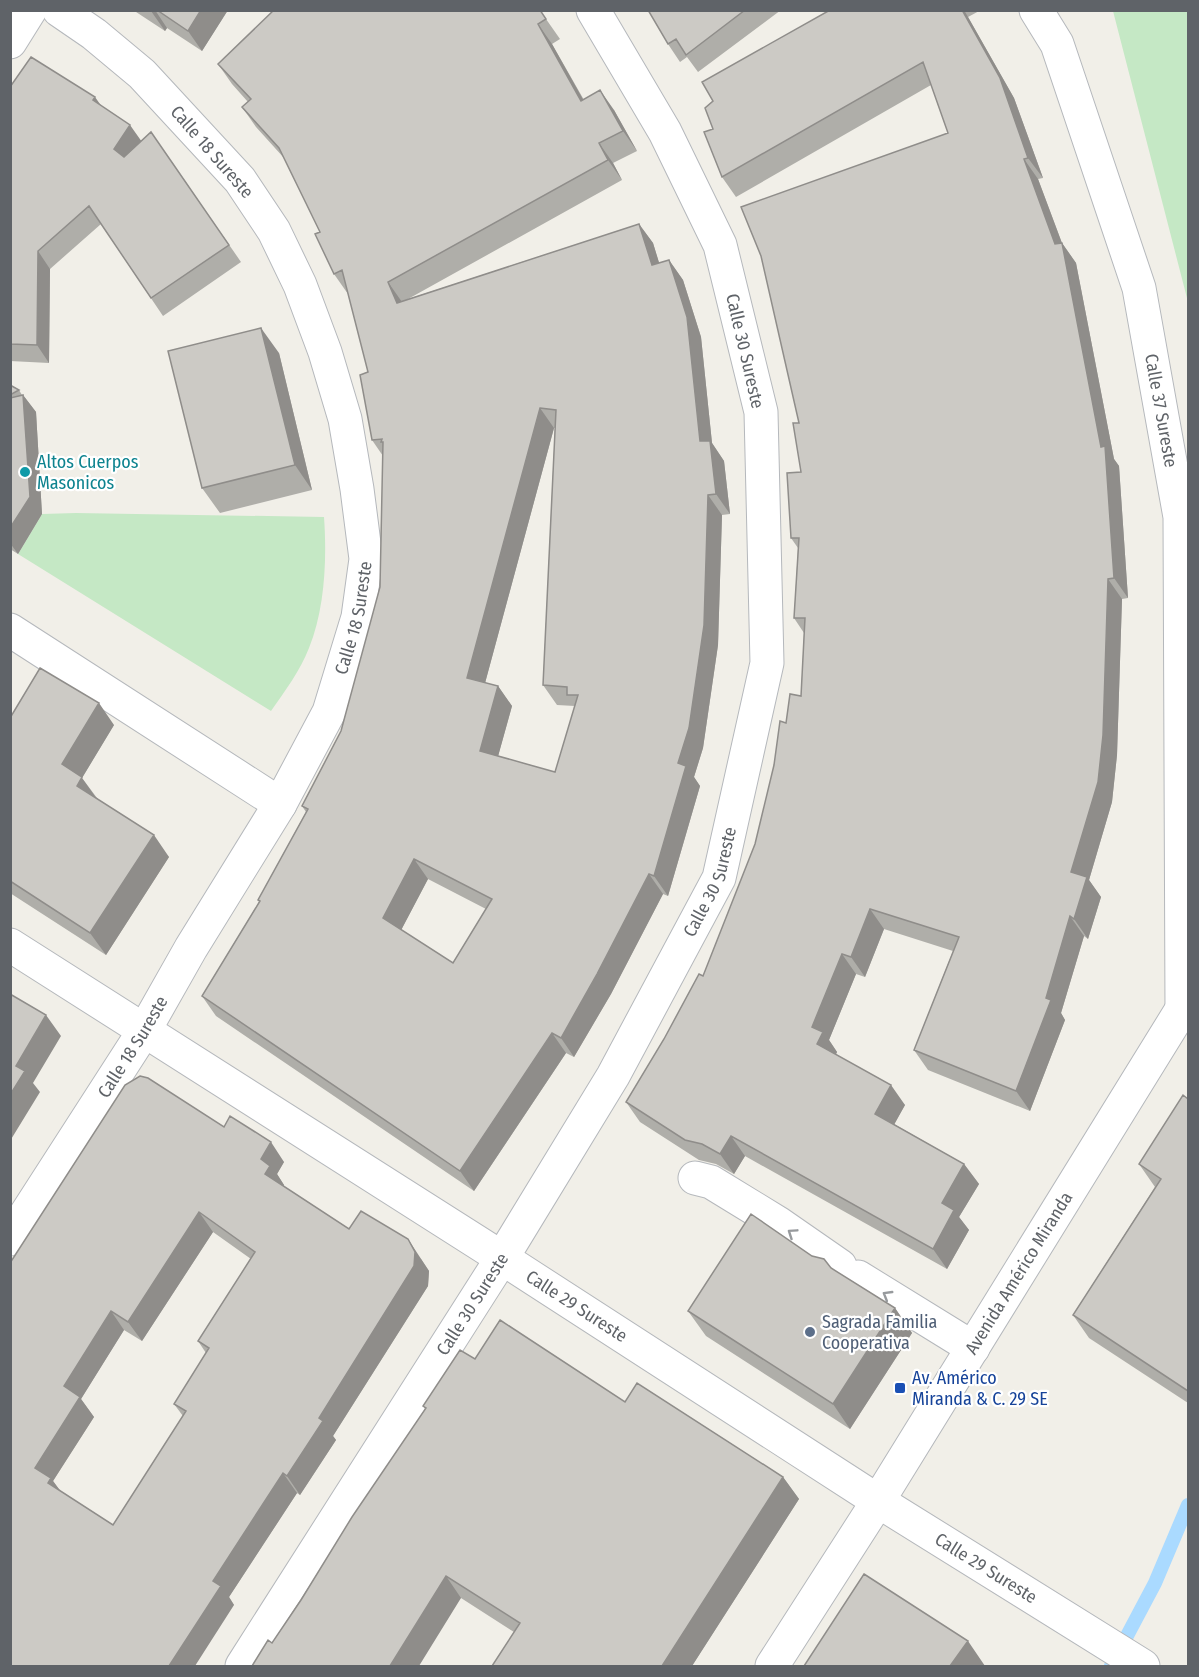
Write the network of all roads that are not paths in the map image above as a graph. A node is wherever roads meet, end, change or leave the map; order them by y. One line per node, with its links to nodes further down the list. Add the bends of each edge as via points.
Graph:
1 (30, 10): 5 (street)
2 (59, 10): 7 (street, Calle 18 Sureste, via 142,74 240,180 274,231 300,285 345,419 366,559 358,617 329,712)
3 (593, 10): 13 (street, Calle 30 Sureste, via 665,132 720,245 761,412 767,663 719,878 613,1076)
4 (1036, 10): 9 (street, Calle 37 Sureste, via 1057,44 1139,288 1180,517)
5 (10, 42)
6 (10, 630): 7 (street)
7 (280, 804): 10 (street, Calle 18 Sureste)
8 (10, 945): 10 (street, Calle 29 Sureste)
9 (1185, 1005): 14 (street, Avenida Américo Miranda)
10 (144, 1031): 12 (street, Calle 18 Sureste); 13 (street, Calle 29 Sureste)
11 (695, 1178): 14 (street, one-way to 11, via 711,1182)
12 (10, 1239)
13 (502, 1258): 15 (street, Calle 29 Sureste); 16 (street, Calle 30 Sureste)
14 (973, 1348): 15 (street, Avenida Américo Miranda)
15 (878, 1501): 17 (street, Avenida Américo Miranda); 18 (street, Calle 29 Sureste)
16 (242, 1666)
17 (772, 1666)
18 (1143, 1666)

